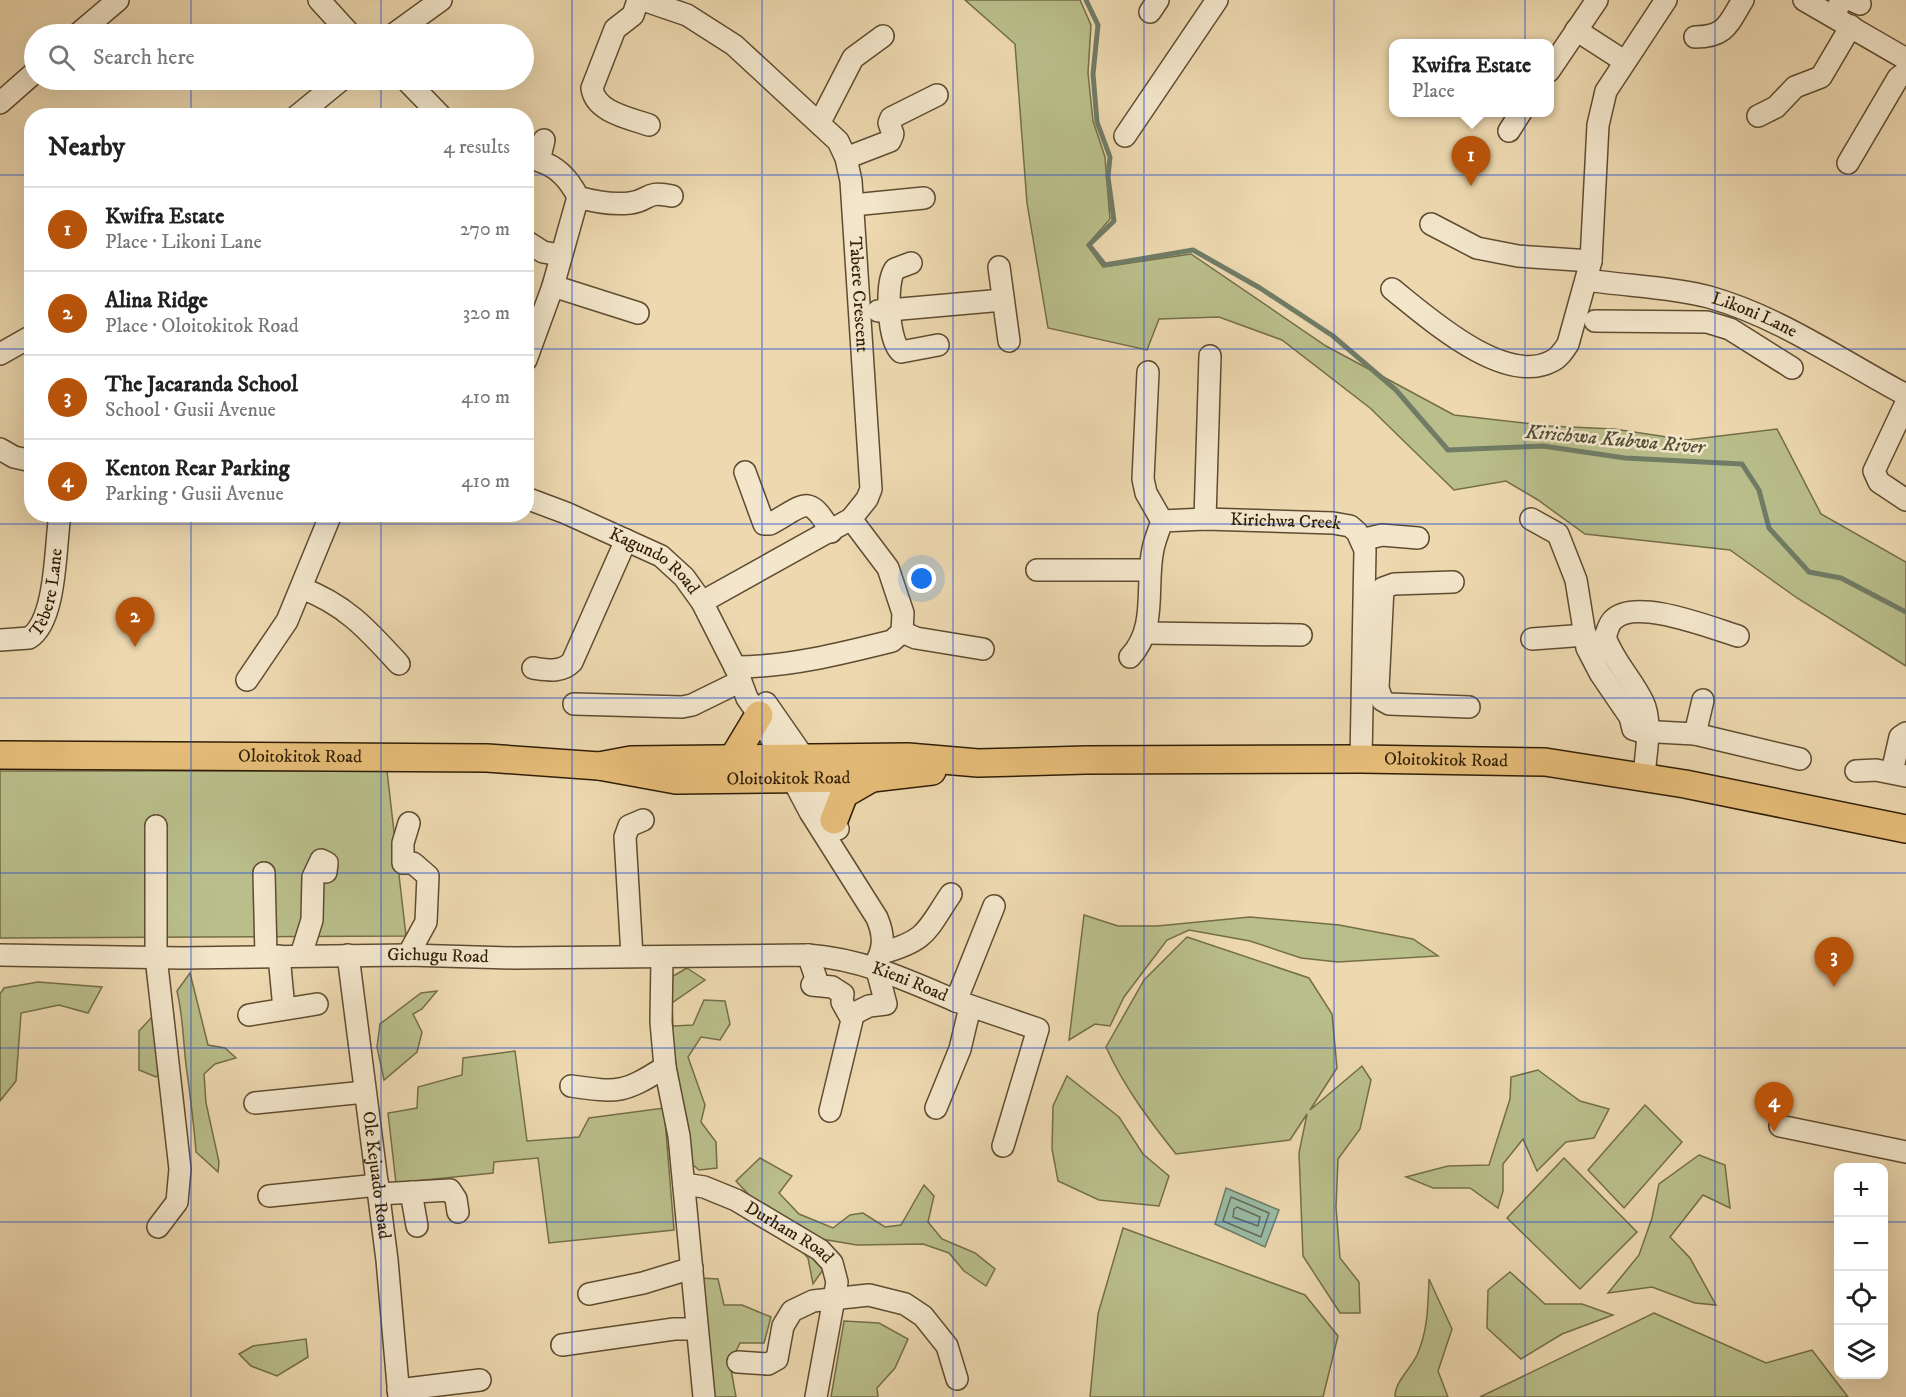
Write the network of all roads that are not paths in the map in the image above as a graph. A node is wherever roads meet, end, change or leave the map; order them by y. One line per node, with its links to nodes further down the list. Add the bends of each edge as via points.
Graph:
1 (118, 0): 12 (street)
2 (319, 0): 13 (street)
3 (441, 0): 14 (street)
4 (638, 0): 32 (street, via 633,15 615,29 592,88 593,98 599,104)
5 (643, 0): 31 (street, Tabere Crescent, via 687,15 734,45)
6 (1216, 0): 34 (street)
7 (1597, 0): 15 (street)
8 (1666, 0): 19 (street)
9 (1743, 0): 17 (street, via 1721,33)
10 (1804, 0): 11 (street)
11 (1847, 9): 18 (street); 29 (street, via 1821,77 1795,87 1776,107)
12 (90, 24)
13 (341, 24)
14 (408, 24)
15 (1576, 30): 19 (street); 20 (street)
16 (883, 36): 31 (street, via 853,58)
17 (1695, 37)
18 (1906, 59)
19 (1624, 61): 47 (street, via 1601,108)
20 (1554, 63)
21 (1906, 72): 37 (street, via 1898,78)
22 (24, 82): 26 (street)
23 (329, 90): 27 (street)
24 (416, 90): 28 (street)
25 (937, 95): 36 (street, via 891,118 890,141)
26 (0, 103)
27 (307, 108)
28 (433, 108)
29 (1758, 116)
30 (1518, 117): 33 (street)
31 (820, 122): 36 (street, Tabere Crescent, via 838,141)
32 (649, 125)
33 (1509, 131)
34 (1125, 136)
35 (544, 140): 39 (street, via 539,160 561,174)
36 (846, 158): 41 (street, Tabere Crescent)
37 (1848, 163)
38 (672, 196): 39 (street, via 652,193 630,203 607,204)
39 (578, 197): 44 (street)
40 (924, 198): 41 (street)
41 (853, 205): 53 (street, Tabere Crescent)
42 (1431, 224): 47 (street, Likoni Lane, via 1477,248)
43 (534, 246): 44 (street)
44 (560, 255): 48 (street)
45 (911, 263): 52 (street, via 892,272)
46 (999, 267): 51 (street)
47 (1589, 271): 49 (street, via 1568,344 1552,361 1538,365 1486,356 1453,338); 50 (street, Likoni Lane)
48 (553, 286): 54 (street); 57 (street)
49 (1392, 289)
50 (1708, 297): 56 (street); 65 (street, Likoni Lane, via 1774,323)
51 (1003, 300): 52 (street); 59 (street)
52 (890, 310): 53 (street); 60 (street, via 894,340 900,352)
53 (861, 312): 72 (street, Tabere Crescent, via 871,489)
54 (638, 313)
55 (1595, 321): 56 (street)
56 (1707, 322): 63 (street, via 1730,328)
57 (534, 338)
58 (24, 340): 61 (street)
59 (1009, 341)
60 (938, 345)
61 (0, 354)
62 (1210, 356): 73 (street)
63 (1792, 368)
64 (1148, 372): 75 (street, via 1143,479 1146,493)
65 (1906, 395)
66 (1906, 403): 70 (street, via 1874,471 1879,482)
67 (0, 448): 68 (street)
68 (24, 459)
69 (745, 471): 78 (street, via 764,524 812,505)
70 (1906, 500)
71 (534, 501): 80 (street, Kagundo Road)
72 (851, 519): 78 (street, Tabere Crescent); 87 (street, via 888,568 903,613)
73 (1205, 519): 75 (street, Kirichwa Creek); 81 (street, Kirichwa Creek, via 1333,523 1350,526)
74 (1531, 519): 89 (street, via 1558,534 1576,580)
75 (1162, 521): 83 (street)
76 (59, 522): 93 (street, Tebere Lane, via 53,578 41,627 29,638)
77 (328, 522): 85 (street)
78 (831, 532): 86 (street, Tabere Crescent)
79 (1418, 538): 81 (street, via 1382,535)
80 (626, 540): 86 (street, Kagundo Road, via 661,556 684,577); 97 (street, via 572,662 554,671)
81 (1361, 540): 100 (street, Kirichwa Creek, via 1365,550)
82 (1037, 570): 83 (street)
83 (1150, 570): 88 (street)
84 (1453, 582): 100 (street, via 1394,584 1383,588)
85 (301, 588): 96 (street, via 326,597 349,613); 99 (street, via 287,621)
86 (702, 602): 98 (street, Kagundo Road)
87 (902, 632): 94 (street); 98 (street, via 892,641)
88 (1145, 633): 90 (street); 95 (street)
89 (1586, 634): 92 (street); 105 (street, via 1587,648 1630,717 1633,729)
90 (1301, 635)
91 (1738, 636): 105 (street, via 1646,611 1627,612 1612,620 1605,637 1612,656 1644,703)
92 (1532, 639)
93 (0, 640)
94 (983, 649)
95 (1130, 657)
96 (399, 664)
97 (533, 668)
98 (737, 673): 102 (street, via 692,705 682,707); 104 (street, Kagundo Road); 114 (street, Kagundo Road, via 747,677)
99 (247, 680)
100 (1370, 681): 103 (street, via 1389,704); 109 (street, Kirichwa Creek)
101 (1703, 700): 107 (street)
102 (574, 704)
103 (1469, 707)
104 (759, 715): 111 (main road); 114 (street, Kagundo Road)
105 (1647, 732): 107 (street); 118 (street)
106 (1906, 733): 116 (street, via 1900,737)
107 (1695, 734): 110 (street)
108 (0, 755): 113 (main road, Oloitokitok Road, via 487,758)
109 (1361, 759): 112 (main road, Oloitokitok Road); 118 (main road, Oloitokitok Road, via 1545,762)
110 (1800, 759)
111 (732, 760): 113 (main road, Oloitokitok Road, via 631,760); 114 (main road, Oloitokitok Road)
112 (978, 763): 114 (main road, Oloitokitok Road, via 908,757); 117 (main road, Oloitokitok Road)
113 (599, 766): 114 (main road, Oloitokitok Road, via 676,780)
114 (799, 769): 117 (main road, Oloitokitok Road); 120 (street, Kieni Road); 127 (street, Kieni Road, via 810,812)
115 (1856, 771): 116 (street)
116 (1899, 774)
117 (872, 778): 120 (main road, via 844,794)
118 (1644, 778): 123 (main road, Oloitokitok Road)
119 (642, 820): 134 (street, via 629,826 625,837)
120 (834, 820): 127 (street, Kieni Road)
121 (409, 823): 132 (street, via 403,843 403,864 413,863 428,876 426,922)
122 (156, 826): 136 (street)
123 (1906, 830)
124 (326, 872): 130 (street, via 327,863 321,860 313,877 312,920)
125 (264, 873): 133 (street)
126 (951, 894): 138 (street, via 922,937)
127 (864, 896): 138 (street, Kieni Road, via 882,928)
128 (994, 906): 140 (street, Kieni Road)
129 (0, 955): 136 (street, Gichugu Road)
130 (301, 955): 131 (street, Gichugu Road); 133 (street, Gichugu Road)
131 (348, 955): 132 (street, Gichugu Road); 146 (street, Ole Kejuado Road)
132 (408, 955): 134 (street, Gichugu Road)
133 (273, 956): 136 (street, Gichugu Road); 141 (street)
134 (632, 956): 137 (street, Gichugu Road)
135 (808, 956): 137 (street, Gichugu Road); 138 (street, Gichugu Road); 143 (street, via 816,978 812,985 832,987 843,994 842,1002)
136 (156, 957): 159 (street, via 180,1168 177,1202)
137 (662, 957): 144 (street)
138 (878, 959): 140 (street, Kieni Road); 143 (street, via 886,1004 869,1006)
139 (317, 1004): 141 (street)
140 (963, 1004): 148 (street, via 960,1049); 151 (street, via 1038,1029)
141 (284, 1009): 142 (street)
142 (249, 1015)
143 (851, 1015): 149 (street)
144 (665, 1067): 145 (street, via 624,1090); 153 (street)
145 (571, 1086)
146 (365, 1092): 147 (street); 154 (street, Ole Kejuado Road)
147 (255, 1103)
148 (936, 1108)
149 (830, 1112)
150 (1780, 1126): 152 (street)
151 (1003, 1146)
152 (1906, 1152)
153 (684, 1184): 160 (street); 162 (street, Durham Road, via 704,1187 736,1200 820,1250 832,1263 837,1282)
154 (378, 1190): 155 (street); 156 (street); 168 (street, Ole Kejuado Road)
155 (411, 1192): 157 (street, via 450,1190); 158 (street)
156 (269, 1196)
157 (458, 1212)
158 (417, 1226)
159 (158, 1227)
160 (692, 1268): 161 (street); 163 (street)
161 (589, 1294)
162 (834, 1299): 165 (street, via 813,1301 788,1315 780,1354 774,1362); 166 (street, via 869,1296 905,1304 923,1316 947,1346); 170 (street, Durham Road)
163 (697, 1329): 164 (street); 169 (street)
164 (562, 1345)
165 (738, 1362)
166 (957, 1379)
167 (480, 1380): 168 (street)
168 (398, 1393)
169 (704, 1397)
170 (816, 1397)

